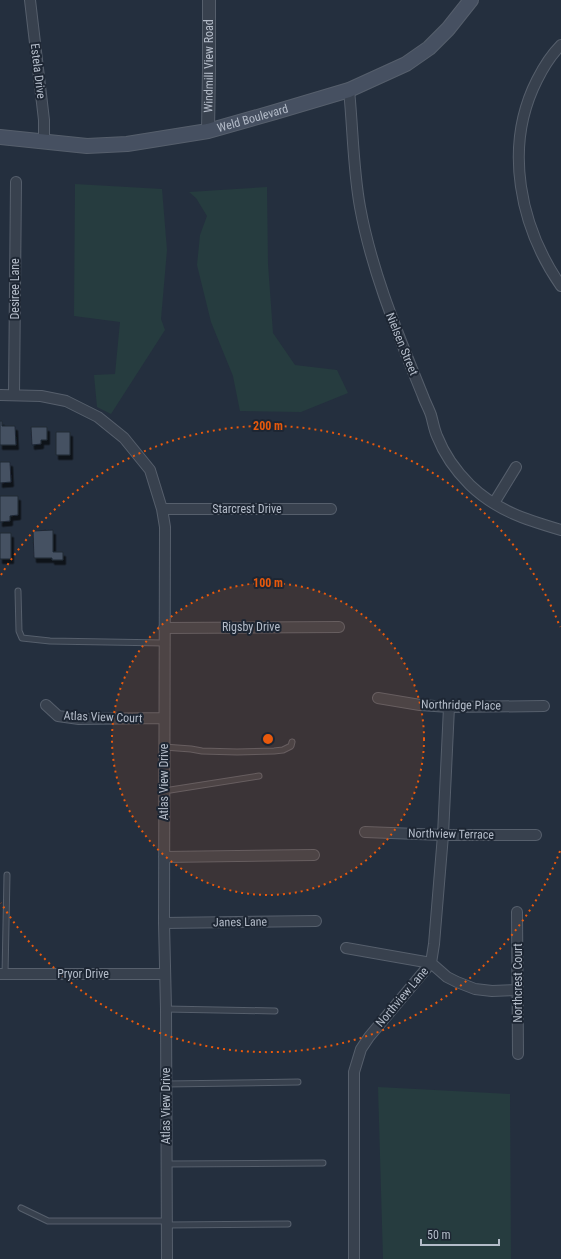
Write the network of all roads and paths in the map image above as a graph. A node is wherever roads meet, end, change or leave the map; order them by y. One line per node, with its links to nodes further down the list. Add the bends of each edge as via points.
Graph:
1 (30, 0): 8 (street, Estela Drive, via 44,120)
2 (209, 0): 6 (street, Windmill View Road)
3 (471, 0): 5 (main road, Weld Boulevard, via 429,48 406,64)
4 (561, 45): 10 (street, via 540,74 527,102 520,132 518,163 523,198 533,232)
5 (349, 90): 6 (main road, Weld Boulevard); 14 (street, Nielsen Street, via 354,169 360,207 388,310 443,449 469,484)
6 (208, 131): 8 (main road, Weld Boulevard, via 127,144 87,146)
7 (0, 137): 8 (main road, Weld Boulevard)
8 (44, 141)
9 (16, 182): 12 (street, Desiree Lane)
10 (561, 286)
11 (0, 395): 12 (street, Atlas View Drive)
12 (14, 395): 15 (street, Atlas View Drive, via 41,396 66,401 98,417 124,438 150,470)
13 (516, 467): 14 (street)
14 (494, 504): 17 (street, Nielsen Street, via 520,518)
15 (162, 508): 16 (street, Starcrest Drive); 20 (street, Atlas View Drive, via 165,527)
16 (331, 509)
17 (561, 530)
18 (18, 591): 21 (lane, via 19,631 22,638 50,641)
19 (339, 627): 20 (street, Rigsby Drive)
20 (164, 628): 21 (street, Atlas View Drive)
21 (164, 643): 26 (street, Atlas View Drive)
22 (378, 698): 24 (street, Northridge Place, via 420,705)
23 (46, 705): 26 (street, Atlas View Court, via 58,716 79,719)
24 (449, 706): 25 (street, Northridge Place); 32 (street, Northview Lane)
25 (544, 706)
26 (164, 718): 28 (street, Atlas View Drive)
27 (292, 742): 28 (lane, via 283,750 256,752 202,752 192,748)
28 (164, 747): 30 (street, Atlas View Drive)
29 (259, 776): 30 (lane)
30 (164, 791): 35 (street, Atlas View Drive)
31 (365, 832): 32 (street, Northview Terrace)
32 (443, 835): 33 (street, Northview Terrace); 41 (street, Northview Lane)
33 (536, 835)
34 (314, 855): 35 (street)
35 (164, 857): 39 (street, Atlas View Drive)
36 (7, 875): 42 (lane)
37 (517, 912): 44 (street, Northcrest Court)
38 (316, 921): 39 (street, Janes Lane)
39 (164, 922): 43 (street, Atlas View Drive)
40 (346, 948): 41 (street)
41 (431, 963): 44 (street, via 447,977 467,987 492,991); 56 (street, Northview Lane, via 369,1036 361,1049 354,1072)
42 (2, 974): 43 (street, Pryor Drive)
43 (165, 974): 45 (street, Atlas View Drive)
44 (517, 990): 47 (street, Northcrest Court)
45 (166, 1009): 46 (lane); 49 (street, Atlas View Drive)
46 (275, 1011)
47 (518, 1054)
48 (298, 1082): 49 (lane)
49 (166, 1084): 51 (street, Atlas View Drive)
50 (323, 1163): 51 (lane)
51 (167, 1164): 53 (street, Atlas View Drive)
52 (21, 1208): 53 (lane, via 48,1221)
53 (167, 1223): 54 (lane); 55 (street, Atlas View Drive)
54 (288, 1224)
55 (167, 1259)
56 (354, 1259)

